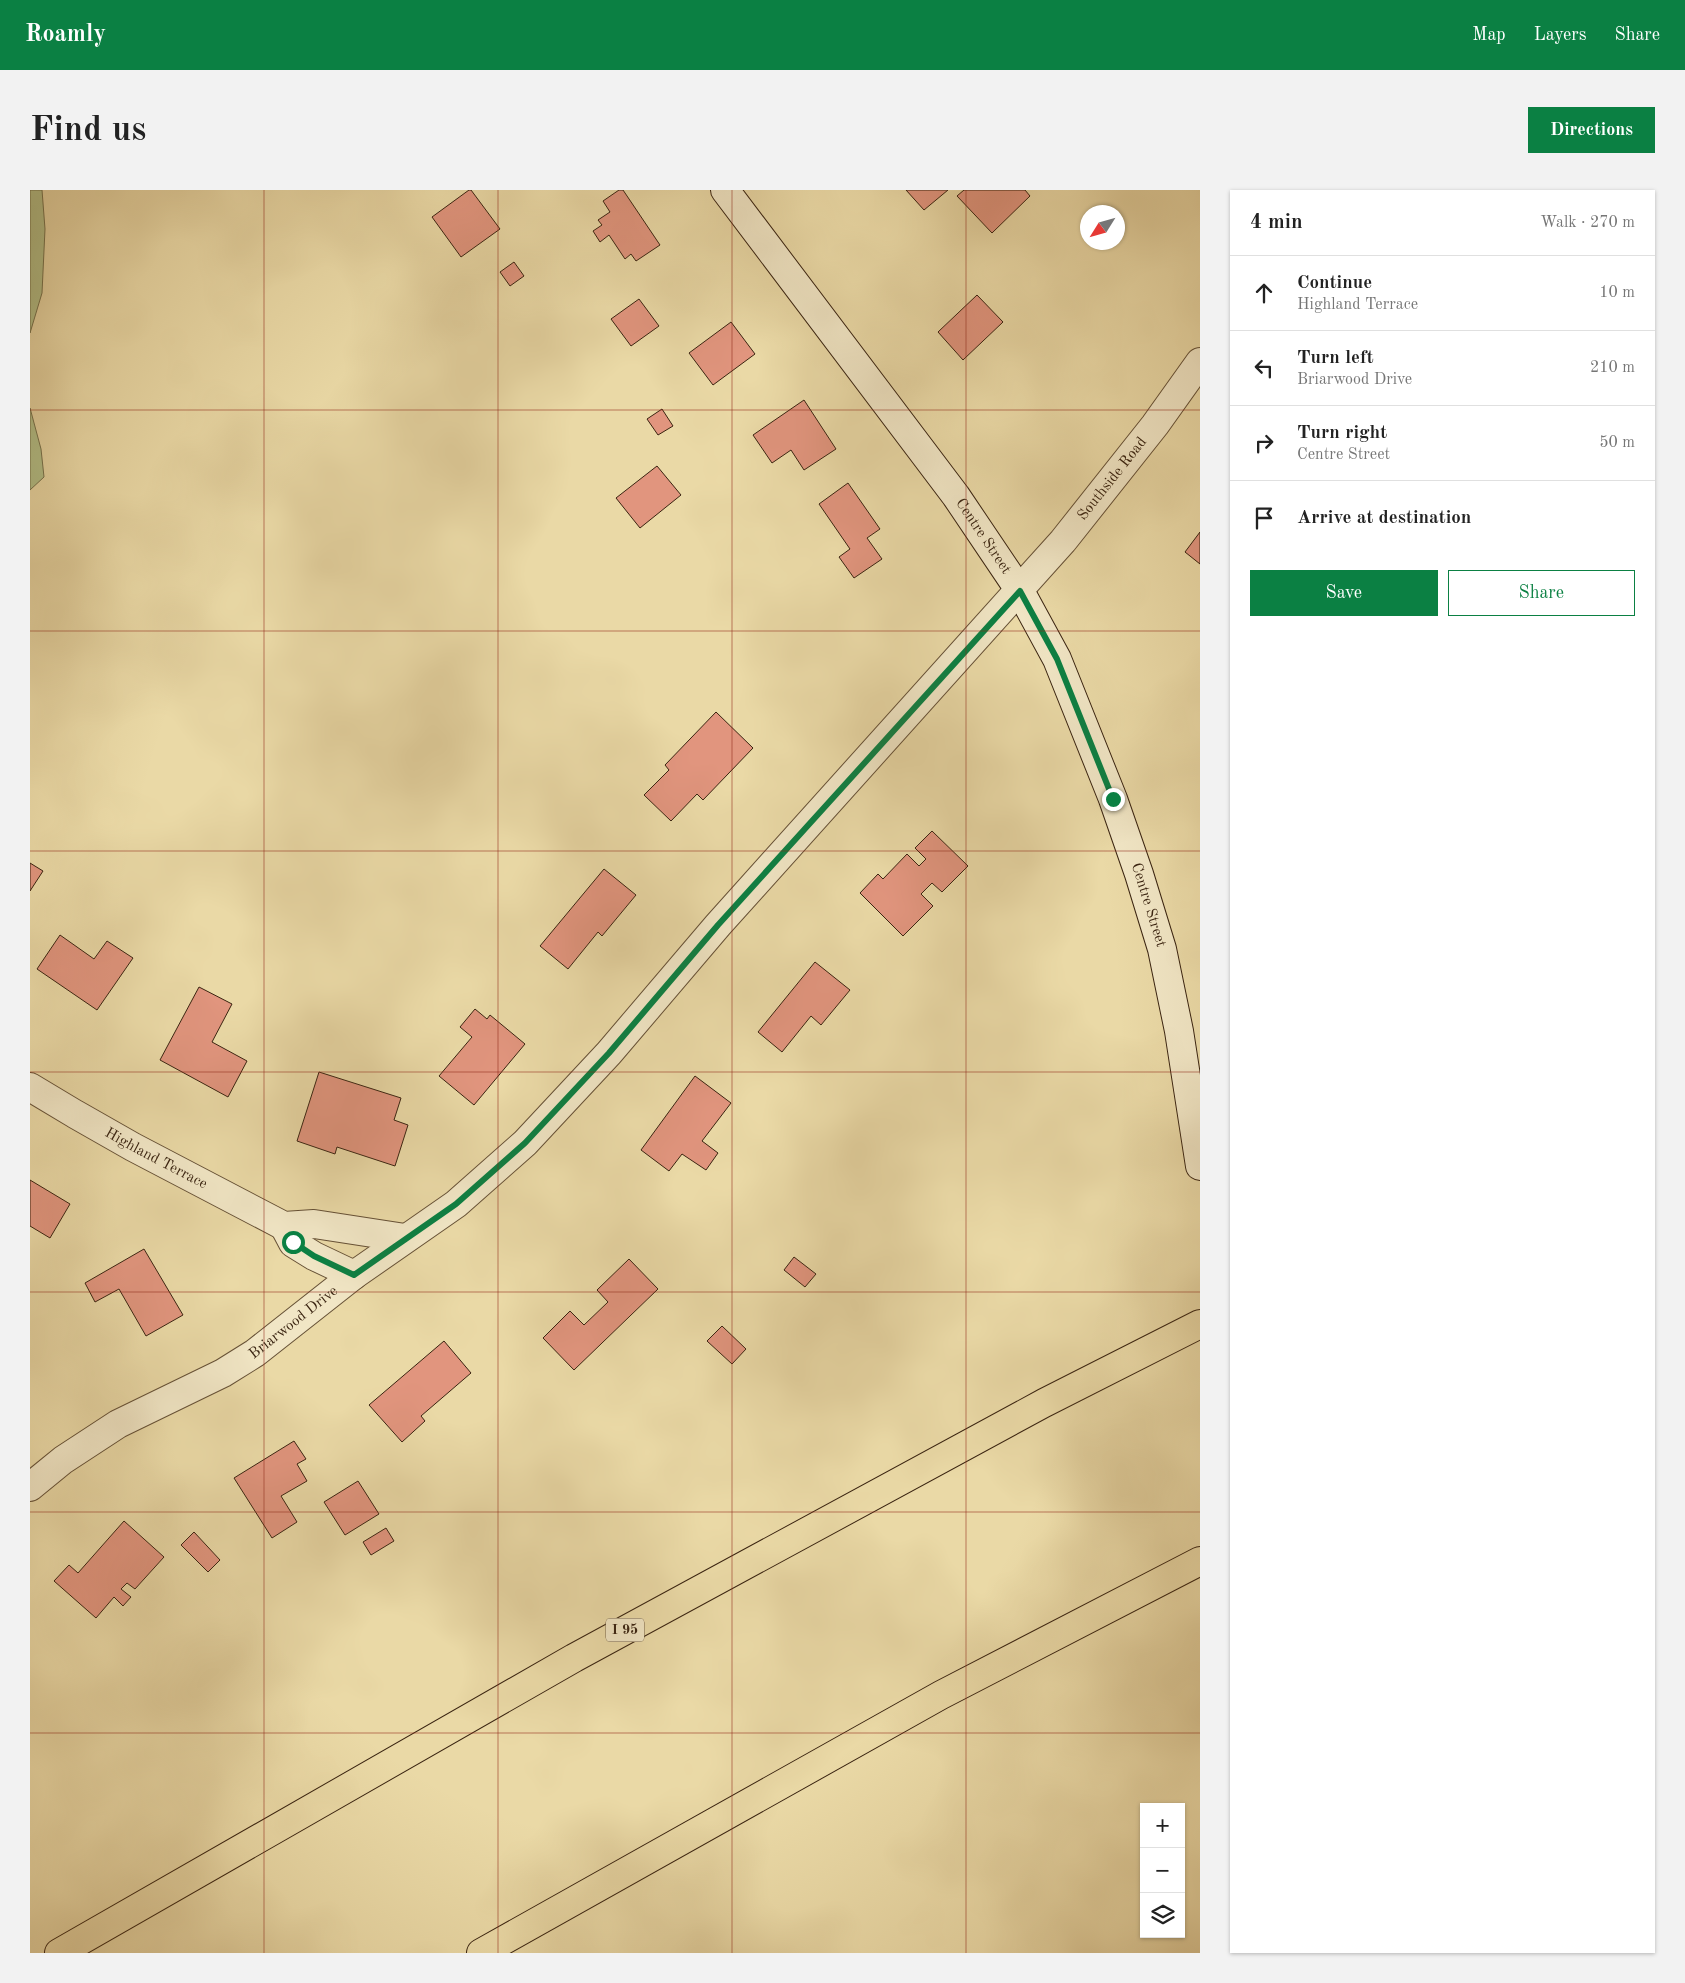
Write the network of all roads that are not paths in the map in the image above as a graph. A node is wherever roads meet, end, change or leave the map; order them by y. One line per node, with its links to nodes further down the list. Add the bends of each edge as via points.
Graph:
1 (725, 190): 3 (street, Centre Street, via 956,496)
2 (1200, 362): 3 (street, Southside Road, via 1109,484)
3 (1020, 591): 5 (street, Centre Street, via 1057,659 1139,874 1162,950 1180,1031); 7 (street, Briarwood Drive, via 525,1143 456,1204)
4 (30, 1087): 6 (street, Highland Terrace, via 116,1138)
5 (1200, 1166)
6 (284, 1226): 7 (street, via 314,1224); 8 (street, Highland Terrace, via 293,1242)
7 (405, 1238): 8 (street, Briarwood Drive)
8 (354, 1275): 10 (street, Briarwood Drive, via 255,1353 223,1373 118,1424 62,1460)
9 (1200, 1324): 12 (highway, I 95, via 1044,1403 574,1658)
10 (30, 1487)
11 (1200, 1560): 13 (highway, via 941,1696)
12 (59, 1953)
13 (481, 1953)

